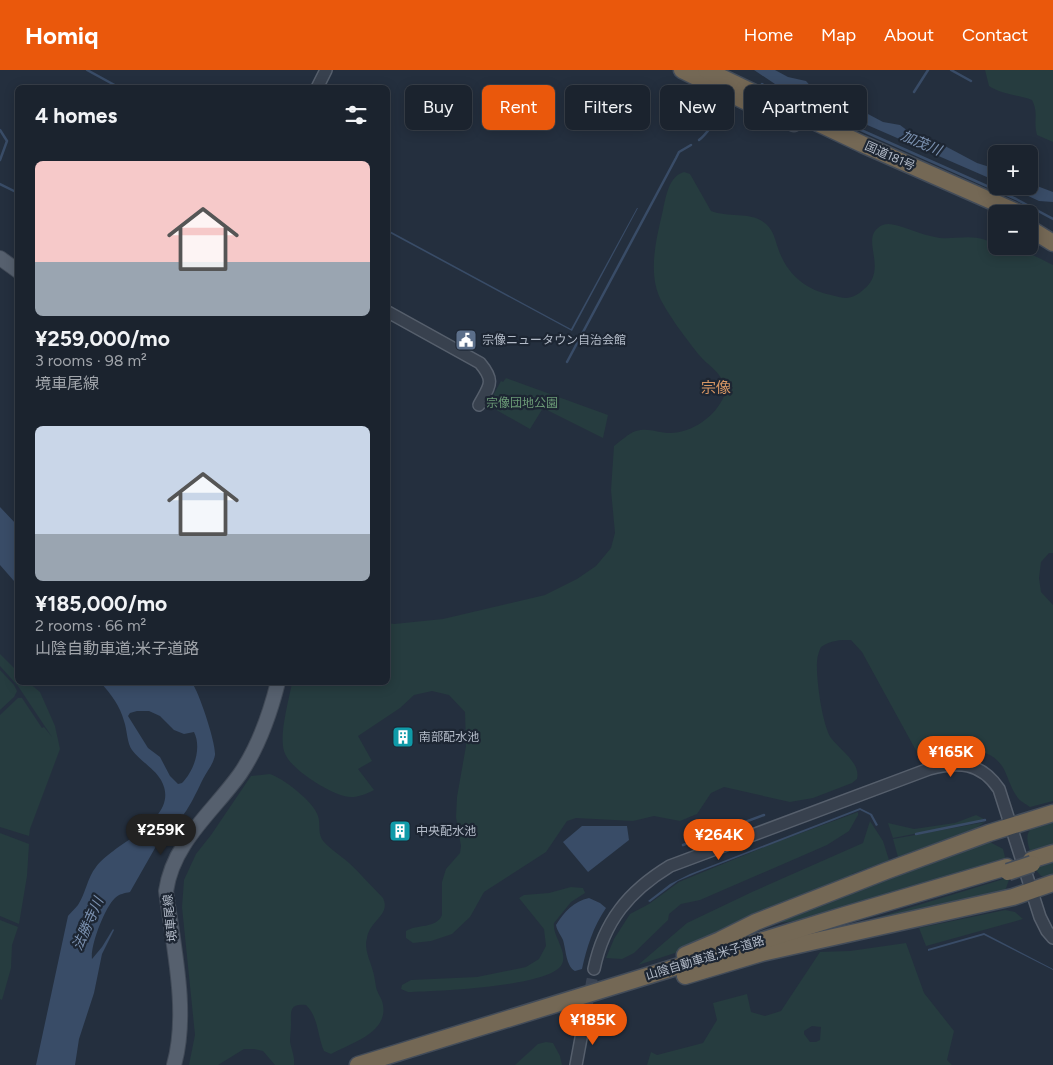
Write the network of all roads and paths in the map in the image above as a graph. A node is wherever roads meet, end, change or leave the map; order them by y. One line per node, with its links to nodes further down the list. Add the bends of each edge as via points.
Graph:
1 (326, 70): 4 (street)
2 (682, 70): 6 (highway, 国道181号)
3 (706, 70): 5 (highway, 国道181号)
4 (318, 85)
5 (1001, 205)
6 (988, 210)
7 (1038, 223): 8 (highway)
8 (1053, 232)
9 (1038, 234): 10 (highway)
10 (1053, 244)
11 (0, 258): 12 (main road)
12 (15, 269)
13 (390, 313): 14 (street, via 480,363 490,378)
14 (479, 405)
15 (277, 685): 29 (main road, 境車尾線, via 262,732 240,774 190,835 168,876 166,891 178,986 179,1027)
16 (1053, 813): 17 (highway)
17 (1010, 826): 23 (street); 25 (street, via 998,789 982,771 958,764 929,769 670,866 634,892 620,907 603,938); 27 (highway, via 797,905 684,955)
18 (1053, 853): 20 (highway, 山陰自動車道;米子道路)
19 (1053, 857): 20 (highway, 山陰自動車道;米子道路)
20 (1031, 862): 21 (highway, 山陰自動車道;米子道路, bridge)
21 (1007, 869): 26 (highway, 山陰自動車道;米子道路); 27 (highway, 山陰自動車道;米子道路)
22 (1053, 883): 23 (highway)
23 (1031, 891): 24 (street, via 1040,917); 26 (highway, via 762,953 640,989)
24 (1053, 938)
25 (594, 969)
26 (617, 991): 31 (highway, 山陰自動車道;米子道路)
27 (508, 1018): 30 (highway, 山陰自動車道;米子道路)
28 (584, 1022): 32 (street)
29 (174, 1065)
30 (358, 1065)
31 (377, 1065)
32 (576, 1065)

